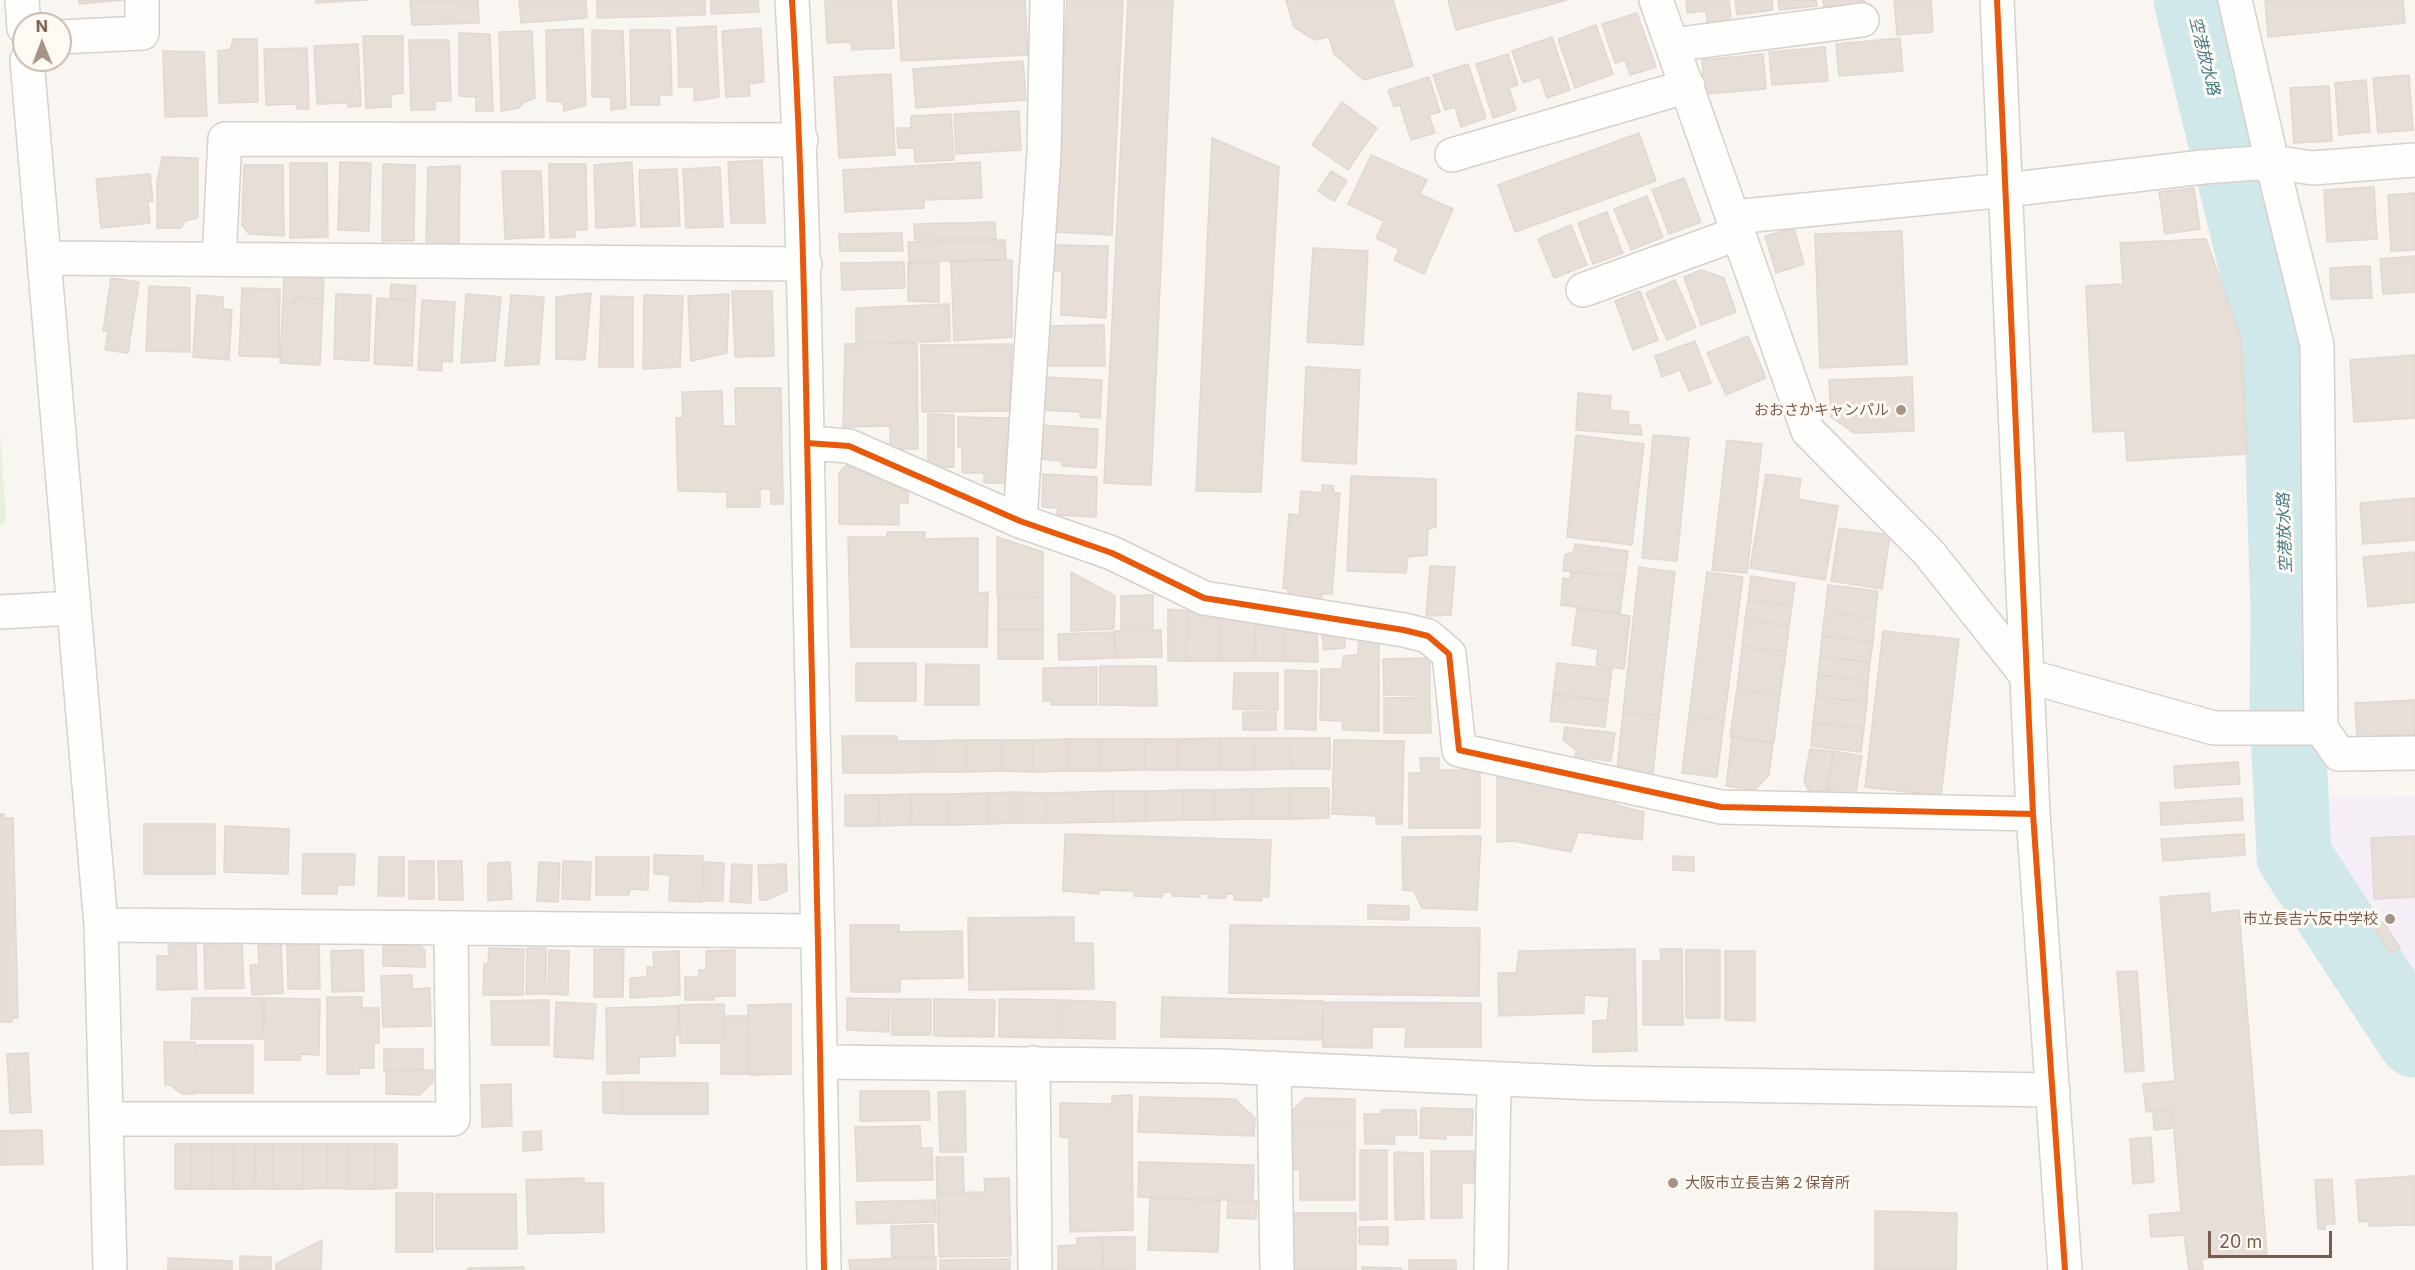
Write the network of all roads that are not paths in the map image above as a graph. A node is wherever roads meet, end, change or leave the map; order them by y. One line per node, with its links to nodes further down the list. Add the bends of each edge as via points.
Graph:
1 (142, 0): 8 (street, via 142,33)
2 (792, 0): 12 (street)
3 (1047, 0): 23 (street, via 1044,153)
4 (1656, 0): 9 (street)
5 (1997, 0): 16 (street)
6 (2235, 0): 15 (street)
7 (1862, 20): 9 (street)
8 (72, 36)
9 (1672, 45): 11 (street)
10 (28, 72): 18 (street)
11 (1688, 86): 13 (street); 17 (street)
12 (801, 140): 19 (street, via 225,139); 20 (street)
13 (1452, 155)
14 (2415, 160): 15 (street, via 2313,168)
15 (2272, 162): 16 (street); 27 (street, via 2317,345)
16 (2006, 190): 17 (street); 26 (street)
17 (1737, 225): 21 (street); 26 (street, via 1809,430 1929,553)
18 (44, 258): 19 (street); 24 (street)
19 (219, 259): 20 (street)
20 (805, 264): 22 (street)
21 (1583, 290)
22 (807, 442): 23 (street, via 849,446); 32 (street)
23 (1020, 521): 29 (street, via 1112,553 1204,598 1428,636 1449,654 1459,750 1721,807)
24 (73, 608): 25 (street); 30 (street)
25 (0, 612)
26 (2027, 676): 27 (street, via 2214,728); 29 (street)
27 (2321, 728): 28 (street, via 2339,754)
28 (2415, 753)
29 (2033, 814): 37 (street)
30 (101, 925): 31 (street); 38 (street)
31 (451, 928): 32 (street); 38 (street, via 453,1119)
32 (817, 930): 33 (street)
33 (822, 1062): 34 (street); 40 (street)
34 (1033, 1063): 35 (street); 41 (street)
35 (1274, 1068): 36 (street); 42 (street)
36 (1494, 1079): 37 (street); 43 (street)
37 (2053, 1090): 44 (street)
38 (107, 1119): 39 (street)
39 (110, 1270)
40 (824, 1270)
41 (1035, 1270)
42 (1277, 1270)
43 (1491, 1270)
44 (2065, 1270)

